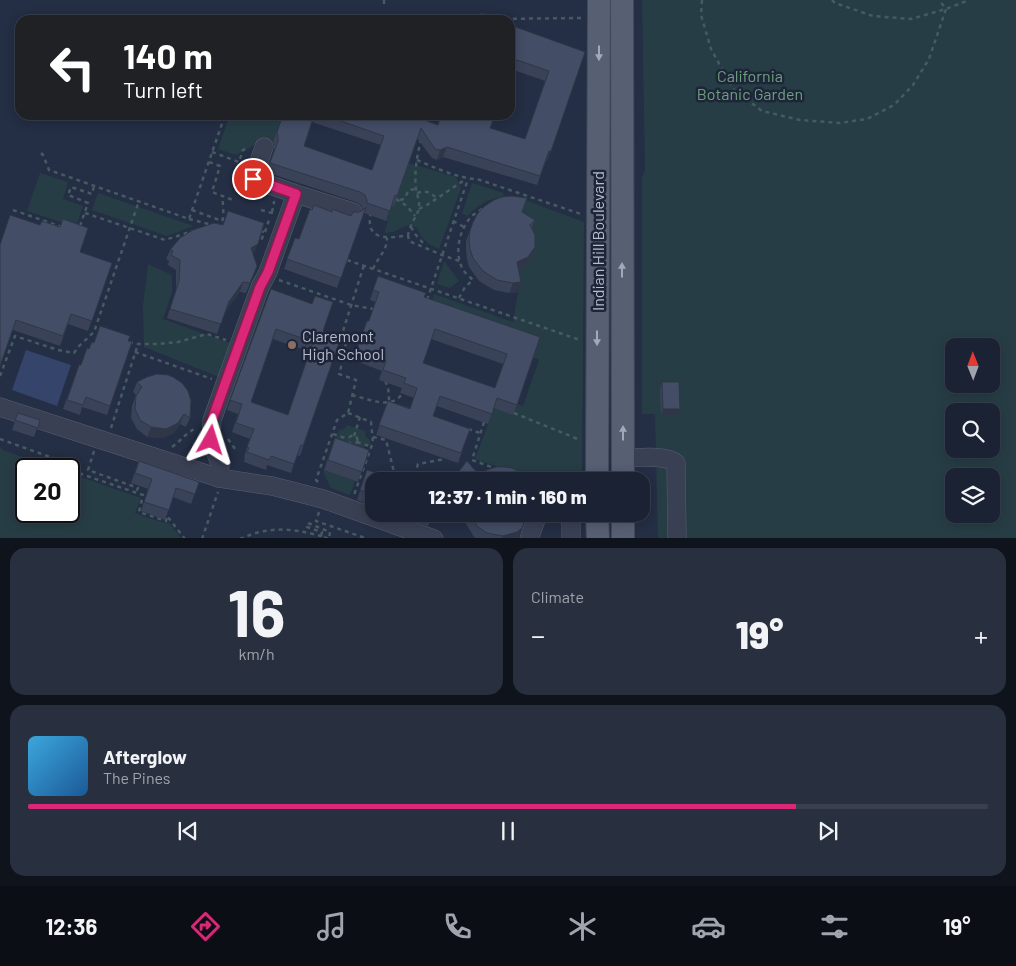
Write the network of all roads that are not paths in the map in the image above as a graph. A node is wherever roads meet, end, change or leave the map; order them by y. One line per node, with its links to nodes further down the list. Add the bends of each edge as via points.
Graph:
1 (622, 0): 7 (main road, Indian Hill Boulevard, one-way to 1)
2 (593, 9): 8 (main road, Indian Hill Boulevard, one-way to 8)
3 (264, 147): 4 (lane, via 253,179)
4 (296, 194): 5 (lane); 10 (lane, via 212,420 211,440 220,464)
5 (353, 212)
6 (0, 406): 10 (lane)
7 (623, 458): 9 (main road, Indian Hill Boulevard); 20 (lane, via 671,459 676,463)
8 (597, 472)
9 (623, 472)
10 (219, 478): 15 (lane, via 272,486 324,499)
11 (535, 522): 16 (lane)
12 (571, 522): 17 (lane)
13 (597, 522): 18 (main road)
14 (623, 522): 19 (main road)
15 (434, 538)
16 (529, 538)
17 (571, 538)
18 (598, 538)
19 (623, 538)
20 (677, 538)

